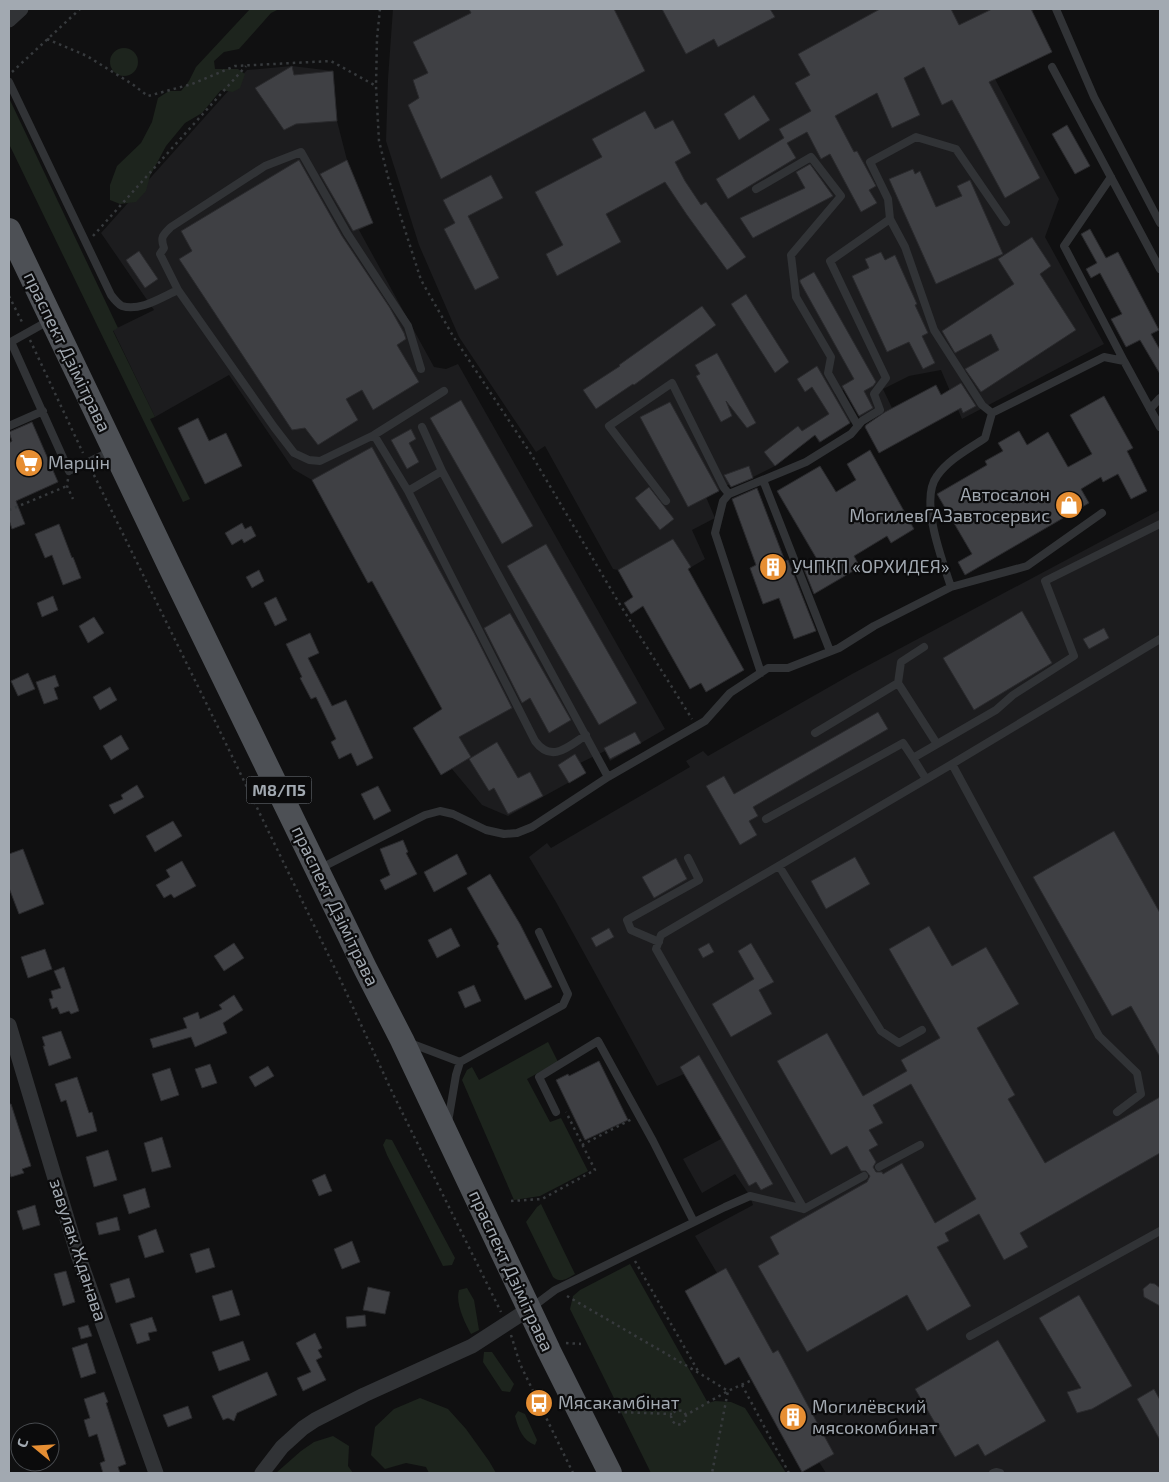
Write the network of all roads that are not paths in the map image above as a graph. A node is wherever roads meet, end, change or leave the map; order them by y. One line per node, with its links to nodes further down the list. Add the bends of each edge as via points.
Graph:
1 (21, 9): 3 (street)
2 (1056, 9): 10 (lane, via 1094,97)
3 (9, 20)
4 (1052, 67): 6 (lane)
5 (9, 82): 13 (lane, via 111,296 120,306 133,308)
6 (1111, 177): 12 (lane); 16 (lane, via 1064,246)
7 (756, 189): 24 (lane, via 811,156 841,196 791,255 796,297 831,357 828,372)
8 (890, 220): 9 (lane, via 888,199 870,162 916,137 956,148); 22 (lane, via 905,247 934,330 982,405); 24 (lane, via 830,261 886,378 874,394 880,410)
9 (1006, 222)
10 (1160, 223)
11 (9, 230): 14 (main road, праспект Дзімітрава / М8/П5)
12 (1160, 269)
13 (178, 290): 17 (lane, via 160,254 164,248 163,235 265,166 301,152 347,233 408,326); 27 (lane, via 294,453 320,461)
14 (52, 319): 15 (lane); 28 (main road, праспект Дзімітрава / М8/П5)
15 (10, 343): 21 (lane)
16 (1124, 361): 20 (lane); 22 (lane, via 1104,357)
17 (421, 369)
18 (444, 391): 27 (lane)
19 (1160, 398): 20 (lane)
20 (1150, 409): 26 (lane)
21 (43, 410): 23 (lane); 28 (lane, via 69,471)
22 (992, 413): 36 (lane, via 985,438 946,466 936,477 930,498 933,531)
23 (10, 423)
24 (858, 426): 30 (lane, via 851,434 806,462)
25 (422, 427): 29 (lane)
26 (1160, 427)
27 (374, 435): 31 (lane)
28 (114, 450): 52 (main road, праспект Дзімітрава / М8/П5)
29 (442, 471): 31 (lane); 43 (lane)
30 (763, 480): 32 (lane); 39 (lane)
31 (408, 491): 43 (lane, via 540,748 558,752)
32 (729, 494): 33 (lane, via 672,383 609,426); 40 (lane, via 723,501 716,533)
33 (666, 501)
34 (1102, 513): 36 (lane, via 1027,566)
35 (1160, 524): 44 (lane, via 1046,581 1074,656 1012,695 996,710)
36 (951, 587): 39 (lane)
37 (1160, 639): 46 (lane)
38 (924, 647): 41 (lane, via 901,662)
39 (830, 652): 40 (lane, via 788,668 768,668)
40 (761, 673): 47 (lane, via 730,693 704,721)
41 (898, 683): 42 (lane); 44 (lane)
42 (815, 733)
43 (586, 735): 47 (lane)
44 (937, 744): 45 (lane)
45 (913, 758): 48 (lane); 49 (lane, via 903,743)
46 (952, 764): 48 (lane); 60 (lane, via 1099,1036 1136,1073 1141,1094)
47 (608, 777): 52 (lane, via 518,833 486,830 440,811 425,815)
48 (926, 779): 51 (lane)
49 (766, 819)
50 (688, 858): 54 (lane, via 699,880 626,920 631,930)
51 (779, 866): 54 (lane, via 661,935); 56 (lane, via 880,1031 899,1044)
52 (317, 870): 57 (main road, праспект Дзімітрава / М8/П5)
53 (539, 932): 58 (lane, via 568,994 563,1006)
54 (658, 942): 65 (lane, via 656,949)
55 (9, 1025): 70 (street, завулак Жданава, via 77,1252)
56 (922, 1030)
57 (402, 1040): 58 (lane); 61 (main road, праспект Дзімітрава / М8/П5)
58 (460, 1062): 61 (lane)
59 (556, 1112): 66 (lane, via 540,1077 598,1041)
60 (1117, 1112)
61 (446, 1134): 68 (main road, праспект Дзімітрава / М8/П5)
62 (920, 1145): 63 (lane)
63 (879, 1167)
64 (864, 1176): 65 (lane)
65 (804, 1209): 66 (lane, via 750,1196)
66 (694, 1222): 68 (lane, via 555,1290)
67 (1160, 1231): 69 (lane)
68 (529, 1309): 71 (street, via 472,1346 364,1394 315,1420 282,1447); 72 (main road, праспект Дзімітрава / М8/П5)
69 (970, 1336)
70 (156, 1473)
71 (262, 1473)
72 (610, 1473)
73 (993, 1473): 74 (lane)
74 (1000, 1473)

